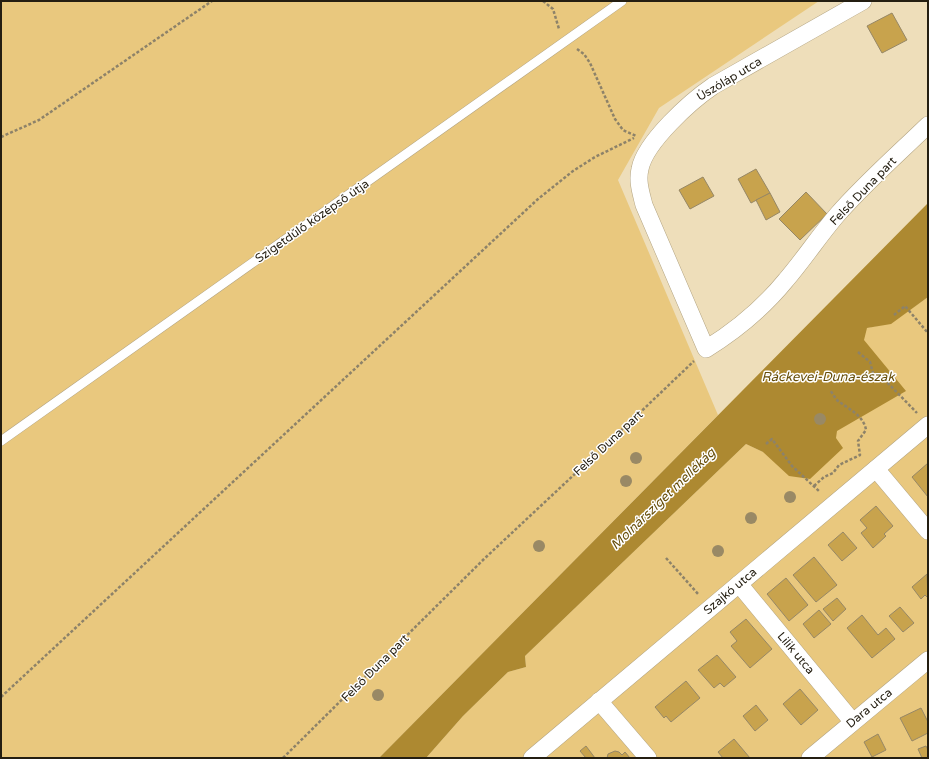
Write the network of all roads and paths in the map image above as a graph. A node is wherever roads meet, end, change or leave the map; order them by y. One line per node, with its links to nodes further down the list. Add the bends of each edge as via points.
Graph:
1 (212, 1): 7 (path, via 39,120)
2 (543, 1): 5 (path, via 553,9)
3 (622, 1): 5 (lane, Szigetdűlő középső útja)
4 (863, 1): 10 (street, Úszóláp utca, via 701,94 685,107 662,133 643,160 639,170 639,183 644,205)
5 (562, 44): 14 (lane, Szigetdűlő középső útja); 24 (path, via 570,45 584,54 615,119 623,130 637,137 595,157 538,199)
6 (928, 125): 10 (street, Felső Duna part, via 846,204 773,294 739,326)
7 (1, 137)
8 (894, 315): 9 (path, via 905,306)
9 (928, 333)
10 (706, 349): 27 (path, Felső Duna part, via 484,559)
11 (858, 352): 13 (path, via 870,362 873,372 880,375)
12 (830, 390): 17 (path, via 837,400 850,408 865,423 866,430 858,441 860,455 839,465 833,473)
13 (923, 419): 16 (street, Szajkó utca)
14 (1, 441)
15 (766, 444): 17 (path, via 772,440 792,466)
16 (876, 469): 18 (street, Szajkó utca); 19 (street)
17 (814, 486): 18 (path)
18 (833, 505): 22 (street, Szajkó utca)
19 (928, 531)
20 (666, 558): 21 (path)
21 (686, 580)
22 (739, 584): 25 (street, Szajkó utca); 26 (street, Lilik utca)
23 (928, 660): 26 (street, Dara utca)
24 (1, 697)
25 (599, 701): 28 (street, Szajkó utca); 29 (street)
26 (852, 721): 30 (street, Dara utca)
27 (283, 758)
28 (532, 758)
29 (648, 758)
30 (810, 758)

